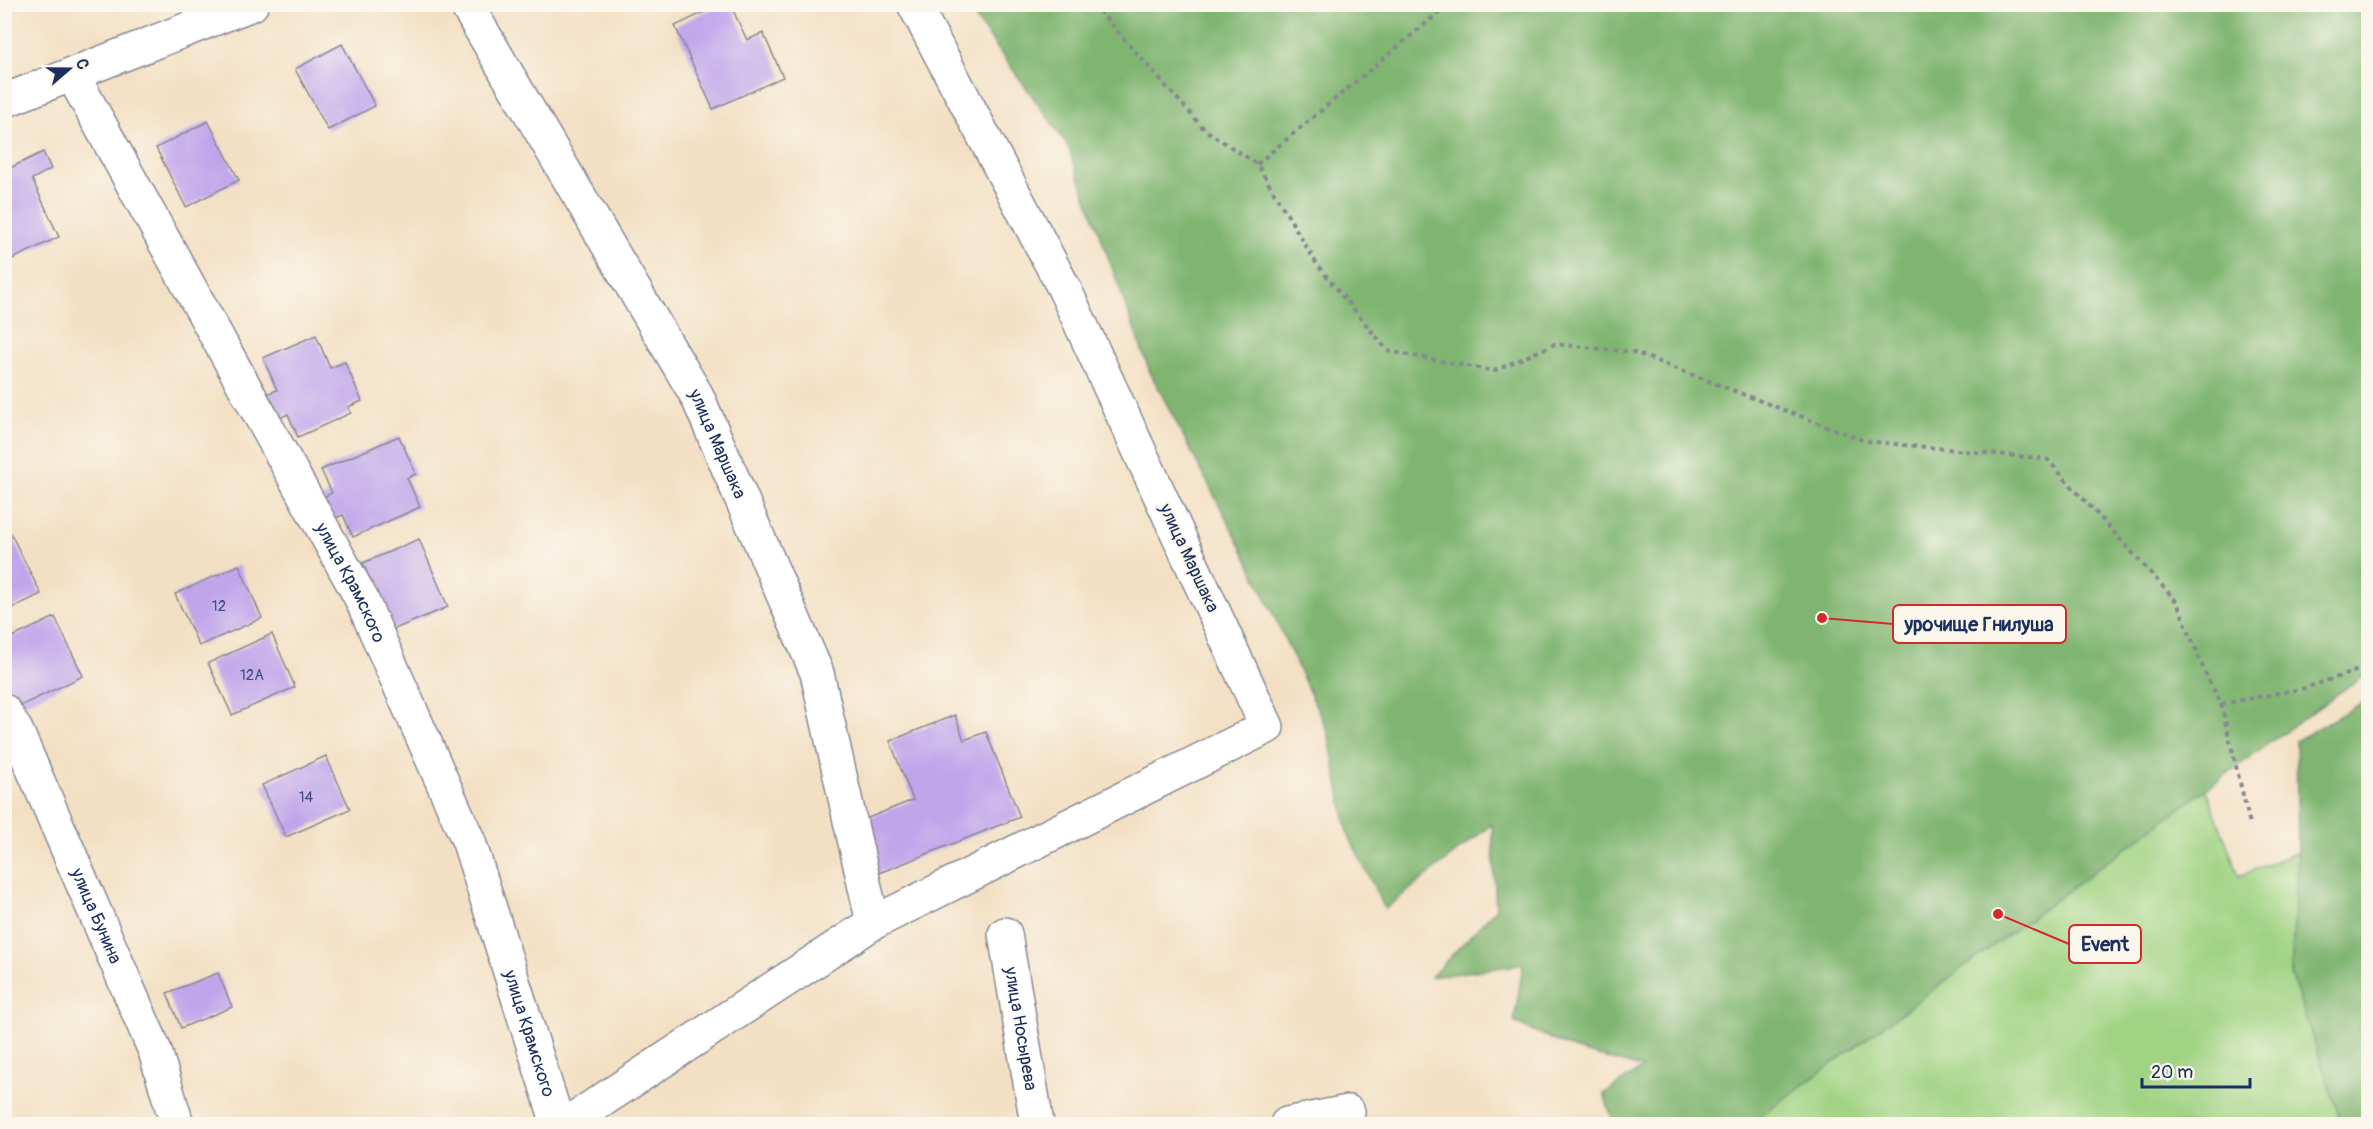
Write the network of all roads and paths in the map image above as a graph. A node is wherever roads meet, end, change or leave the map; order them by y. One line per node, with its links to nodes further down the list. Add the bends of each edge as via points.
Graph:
1 (252, 4): 6 (lane)
2 (466, 4): 13 (lane, улица Маршака, via 697,396 817,673)
3 (914, 4): 13 (lane, улица Маршака, via 1065,290 1267,727)
4 (1093, 4): 8 (path, via 1205,130)
5 (1449, 4): 8 (path)
6 (72, 74): 7 (lane); 17 (lane, улица Крамского, via 361,598 469,842)
7 (4, 101)
8 (1257, 164): 10 (path, via 1318,266 1388,351 1494,371 1555,344 1633,352 1864,441 2047,459 2177,602)
9 (2368, 667): 10 (path, via 2306,688)
10 (2221, 704): 12 (path)
11 (4, 711): 16 (lane, улица Бунина, via 16,730 155,1051)
12 (2250, 824)
13 (873, 922): 18 (lane)
14 (1005, 934): 19 (lane, улица Носырева)
15 (1348, 1112): 20 (lane)
16 (177, 1125)
17 (558, 1125)
18 (566, 1125)
19 (1036, 1125)
20 (1287, 1125)

